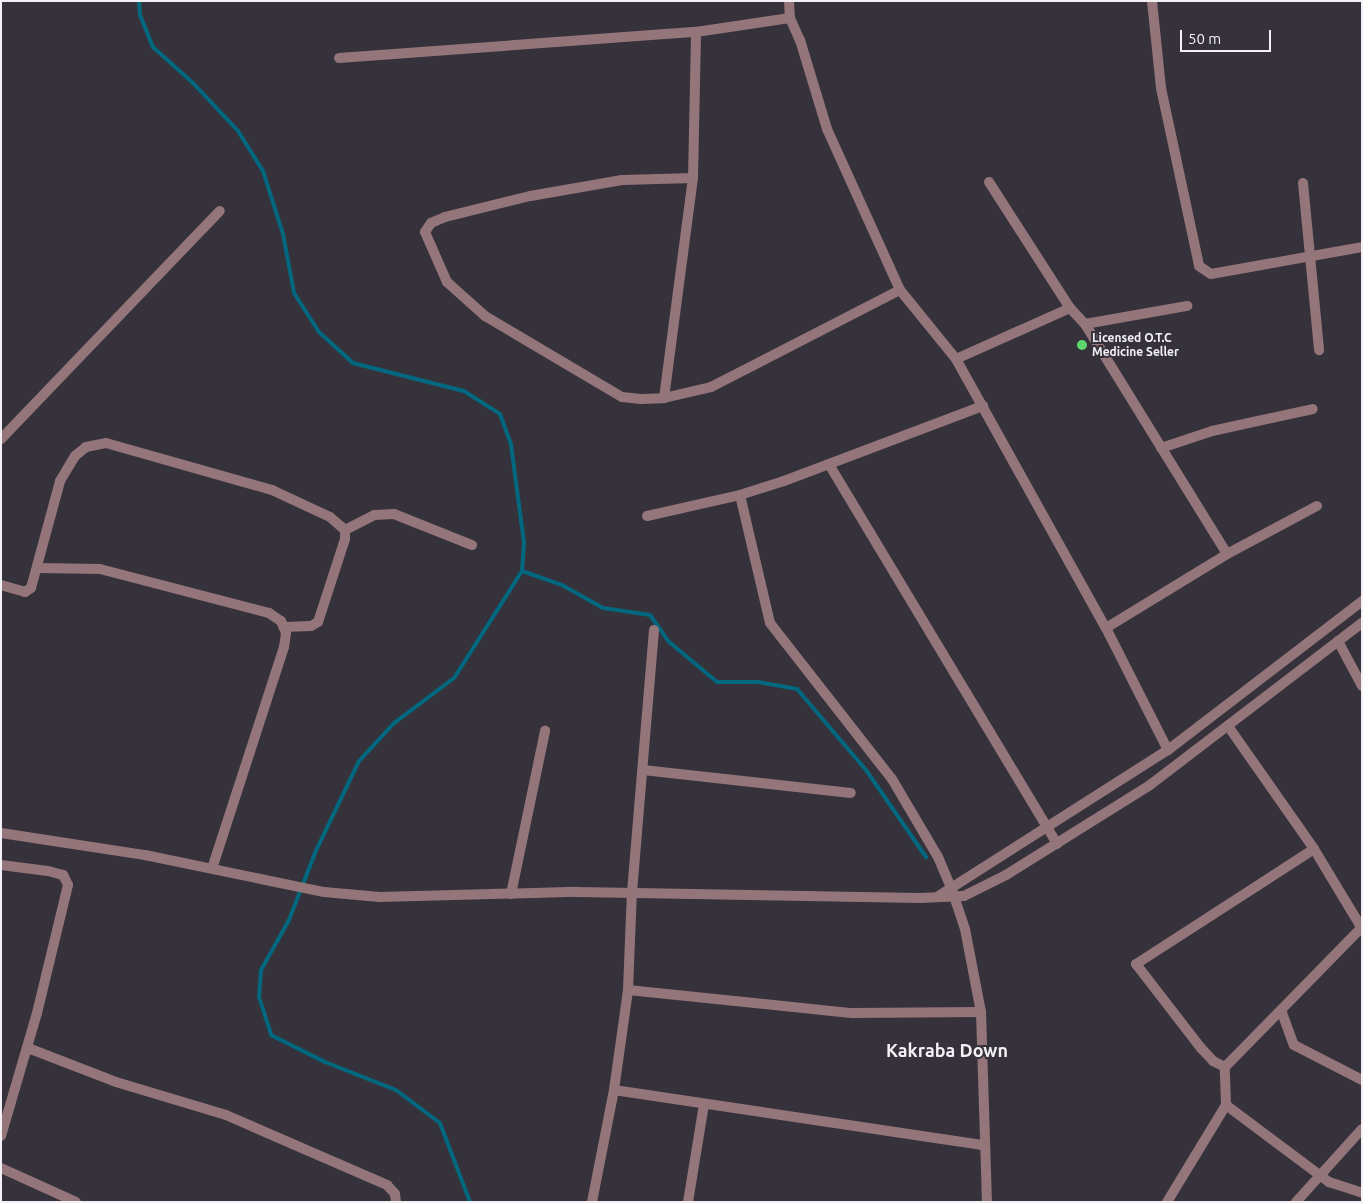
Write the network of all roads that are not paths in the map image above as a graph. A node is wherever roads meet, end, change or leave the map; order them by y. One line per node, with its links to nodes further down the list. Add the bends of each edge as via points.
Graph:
1 (789, 1): 3 (street)
2 (1152, 1): 11 (street, via 1161,88 1200,266 1211,274)
3 (790, 18): 4 (street); 12 (street, via 800,40 826,128)
4 (696, 32): 5 (street); 6 (street)
5 (339, 58)
6 (693, 178): 18 (street); 18 (street, via 622,180 530,196 445,217 431,223 425,232 447,282 485,316 622,397)
7 (989, 182): 14 (street)
8 (1303, 183): 11 (street)
9 (220, 211): 21 (street)
10 (1362, 247): 11 (street)
11 (1310, 256): 16 (street)
12 (900, 290): 17 (street); 18 (street, via 740,374 711,387)
13 (1187, 306): 15 (street)
14 (1070, 308): 15 (street); 17 (street)
15 (1084, 324): 22 (street)
16 (1319, 350)
17 (956, 359): 19 (street)
18 (664, 398)
19 (983, 406): 23 (street); 35 (street)
20 (1312, 409): 22 (street, via 1212,431)
21 (1, 439)
22 (1161, 448): 29 (street)
23 (830, 466): 24 (street); 44 (street)
24 (740, 495): 26 (street); 50 (street, via 770,623 892,779 938,857)
25 (1317, 506): 29 (street)
26 (647, 516)
27 (345, 530): 28 (street, via 374,515 394,514); 30 (street, via 330,517 272,490 123,446 100,443 75,456 60,482); 34 (street, via 345,539 318,622 311,626)
28 (472, 545)
29 (1227, 554): 35 (street)
30 (38, 568): 31 (street, via 31,588 25,592); 34 (street, via 100,569 139,578 269,613)
31 (1, 585)
32 (1362, 601): 41 (street)
33 (1362, 623): 37 (street)
34 (284, 628): 49 (street, via 286,633 281,656)
35 (1106, 628): 41 (street)
36 (654, 630): 42 (street)
37 (1338, 641): 38 (street); 39 (street)
38 (1362, 686)
39 (1228, 726): 46 (street, via 1150,785); 47 (street)
40 (546, 731): 52 (street)
41 (1168, 750): 44 (street)
42 (643, 770): 43 (street); 51 (street)
43 (851, 793)
44 (1048, 828): 46 (street); 50 (street)
45 (1, 833): 49 (street)
46 (1057, 844): 54 (street, via 989,885)
47 (1314, 849): 55 (street); 60 (street, via 1136,964 1201,1048)
48 (1, 865): 59 (street, via 48,870 63,875 68,885)
49 (212, 868): 52 (street, via 324,892 380,897)
50 (951, 887): 53 (street); 54 (street)
51 (632, 892): 52 (street); 53 (street); 56 (street)
52 (511, 894)
53 (936, 897): 54 (street)
54 (954, 898): 58 (street, via 965,930)
55 (1362, 927): 57 (street)
56 (628, 990): 58 (street, via 852,1013); 62 (street)
57 (1281, 1010): 60 (street); 61 (street, via 1294,1045)
58 (981, 1012): 67 (street)
59 (28, 1048): 66 (street); 72 (street, via 116,1082 226,1115 388,1185 395,1194)
60 (1224, 1067): 64 (street)
61 (1362, 1080)
62 (614, 1090): 63 (street); 73 (street)
63 (704, 1104): 67 (street); 74 (street)
64 (1226, 1105): 69 (street); 76 (street)
65 (1362, 1129): 69 (street)
66 (1, 1136)
67 (984, 1145): 75 (street)
68 (1, 1168): 71 (street)
69 (1321, 1176): 70 (street); 77 (street)
70 (1362, 1193)
71 (76, 1202)
72 (396, 1202)
73 (592, 1202)
74 (688, 1202)
75 (987, 1202)
76 (1166, 1202)
77 (1296, 1202)

